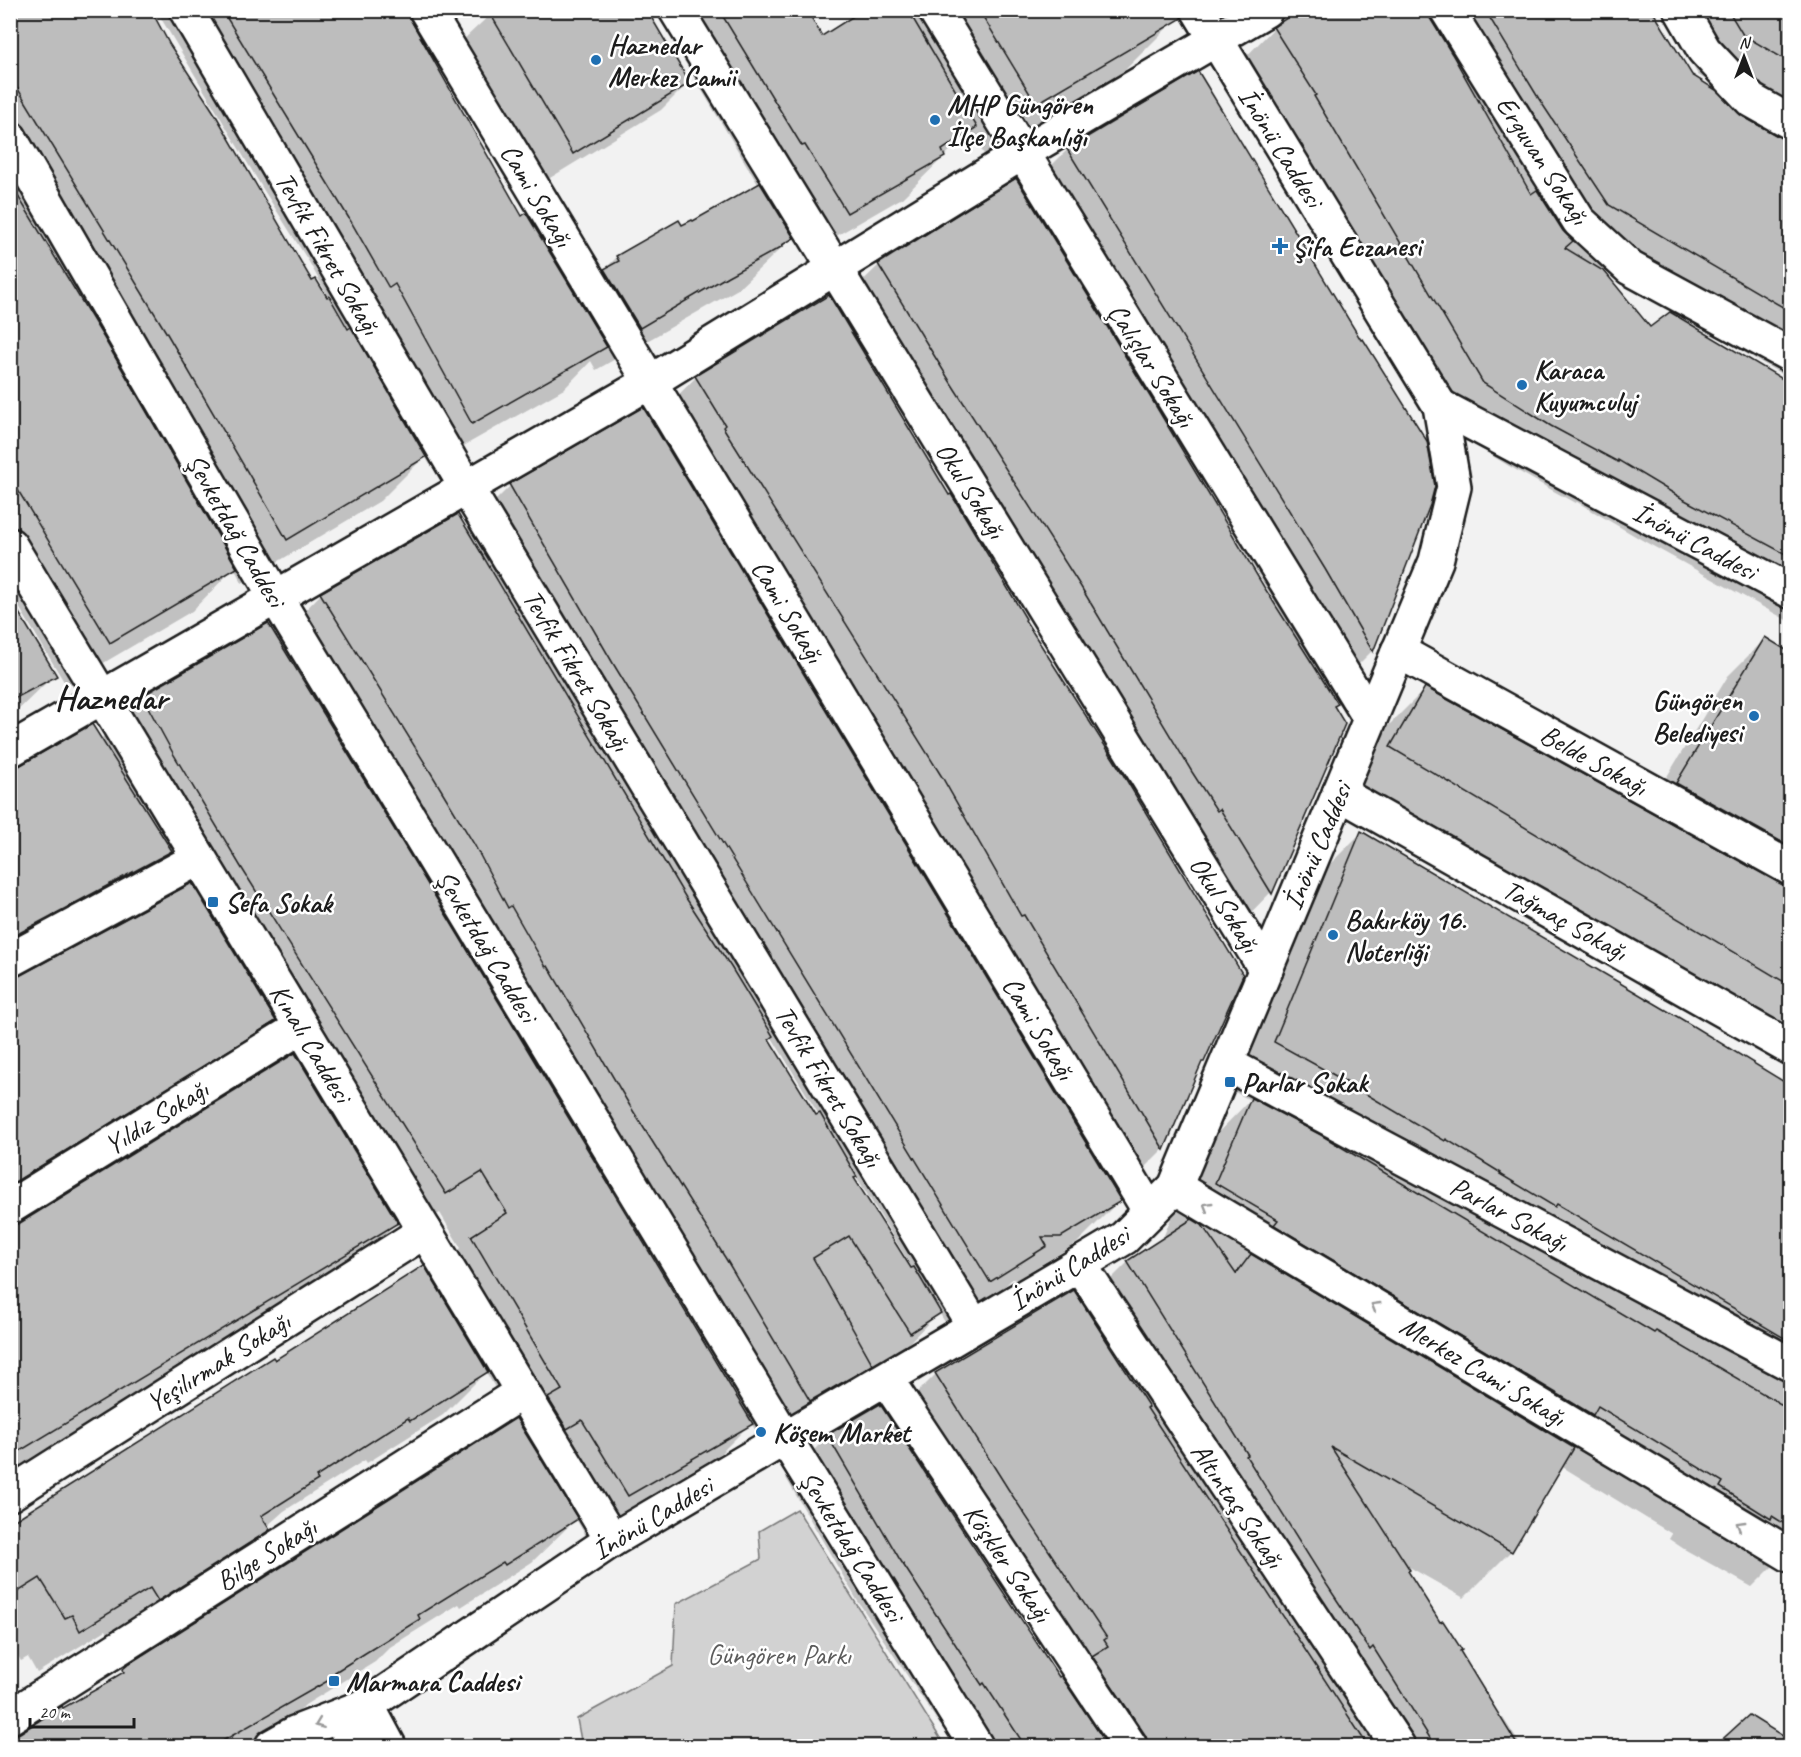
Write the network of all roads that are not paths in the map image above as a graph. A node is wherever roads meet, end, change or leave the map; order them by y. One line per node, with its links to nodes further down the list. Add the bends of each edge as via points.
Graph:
1 (186, 10): 17 (street, Tevfik Fikret Sokağı)
2 (426, 10): 15 (street, Cami Sokağı)
3 (676, 10): 13 (street, Okul Sokağı)
4 (935, 10): 12 (street, Çalışlar Sokağı)
5 (1198, 10): 9 (street, İnönü Caddesi)
6 (1266, 10): 9 (street)
7 (1448, 10): 14 (street, Erguvan Sokağı, via 1579,221 1630,268)
8 (1681, 10): 10 (street, via 1704,50 1751,100)
9 (1215, 40): 12 (street); 16 (street, İnönü Caddesi)
10 (1791, 122)
11 (10, 138): 20 (street, Şevketdağ Caddesi)
12 (1022, 153): 13 (street); 23 (street, Çalışlar Sokağı)
13 (833, 267): 15 (street); 29 (street, Okul Sokağı)
14 (1791, 354)
15 (650, 382): 17 (street); 35 (street, Cami Sokağı)
16 (1440, 406): 19 (street, İnönü Caddesi); 21 (street, İnönü Caddesi, via 1454,486 1436,561)
17 (466, 487): 20 (street); 38 (street, Tevfik Fikret Sokağı)
18 (10, 545): 22 (street, Kınalı Caddesi)
19 (1791, 591)
20 (275, 597): 22 (street); 42 (street, Şevketdağ Caddesi)
21 (1398, 651): 23 (street, İnönü Caddesi); 27 (street, Belde Sokağı)
22 (103, 698): 24 (street); 26 (street, Kınalı Caddesi)
23 (1370, 718): 25 (street, İnönü Caddesi)
24 (10, 750)
25 (1339, 793): 29 (street, İnönü Caddesi); 31 (street, Tağmaç Sokağı)
26 (199, 858): 28 (street); 30 (street, Kınalı Caddesi)
27 (1791, 868)
28 (10, 960)
29 (1266, 970): 32 (street, İnönü Caddesi)
30 (302, 1027): 34 (street, Yıldız Sokağı); 36 (street, Kınalı Caddesi)
31 (1791, 1048)
32 (1227, 1064): 33 (street, İnönü Caddesi); 39 (street, Parlar Sokağı)
33 (1175, 1187): 35 (street, İnönü Caddesi); 45 (street, Merkez Cami Sokağı, one-way to 33)
34 (10, 1207)
35 (1150, 1212): 37 (street, İnönü Caddesi, via 1124,1238)
36 (425, 1231): 41 (street, Kınalı Caddesi); 43 (street, Yeşilırmak Sokağı)
37 (1079, 1264): 38 (street, İnönü Caddesi); 53 (street, Altıntaş Sokağı)
38 (974, 1326): 40 (street, İnönü Caddesi)
39 (1791, 1364)
40 (885, 1379): 42 (street, İnönü Caddesi); 52 (street, Köşkler Sokağı)
41 (522, 1392): 44 (street, Kınalı Caddesi); 47 (street, Bilge Sokağı)
42 (785, 1438): 44 (street, İnönü Caddesi); 51 (street, Şevketdağ Caddesi)
43 (10, 1494)
44 (612, 1540): 46 (street, İnönü Caddesi)
45 (1791, 1555)
46 (368, 1706): 48 (street, one-way to 48); 49 (street); 50 (street)
47 (10, 1717)
48 (272, 1746)
49 (346, 1746)
50 (389, 1746)
51 (976, 1746)
52 (1130, 1746)
53 (1398, 1746)

